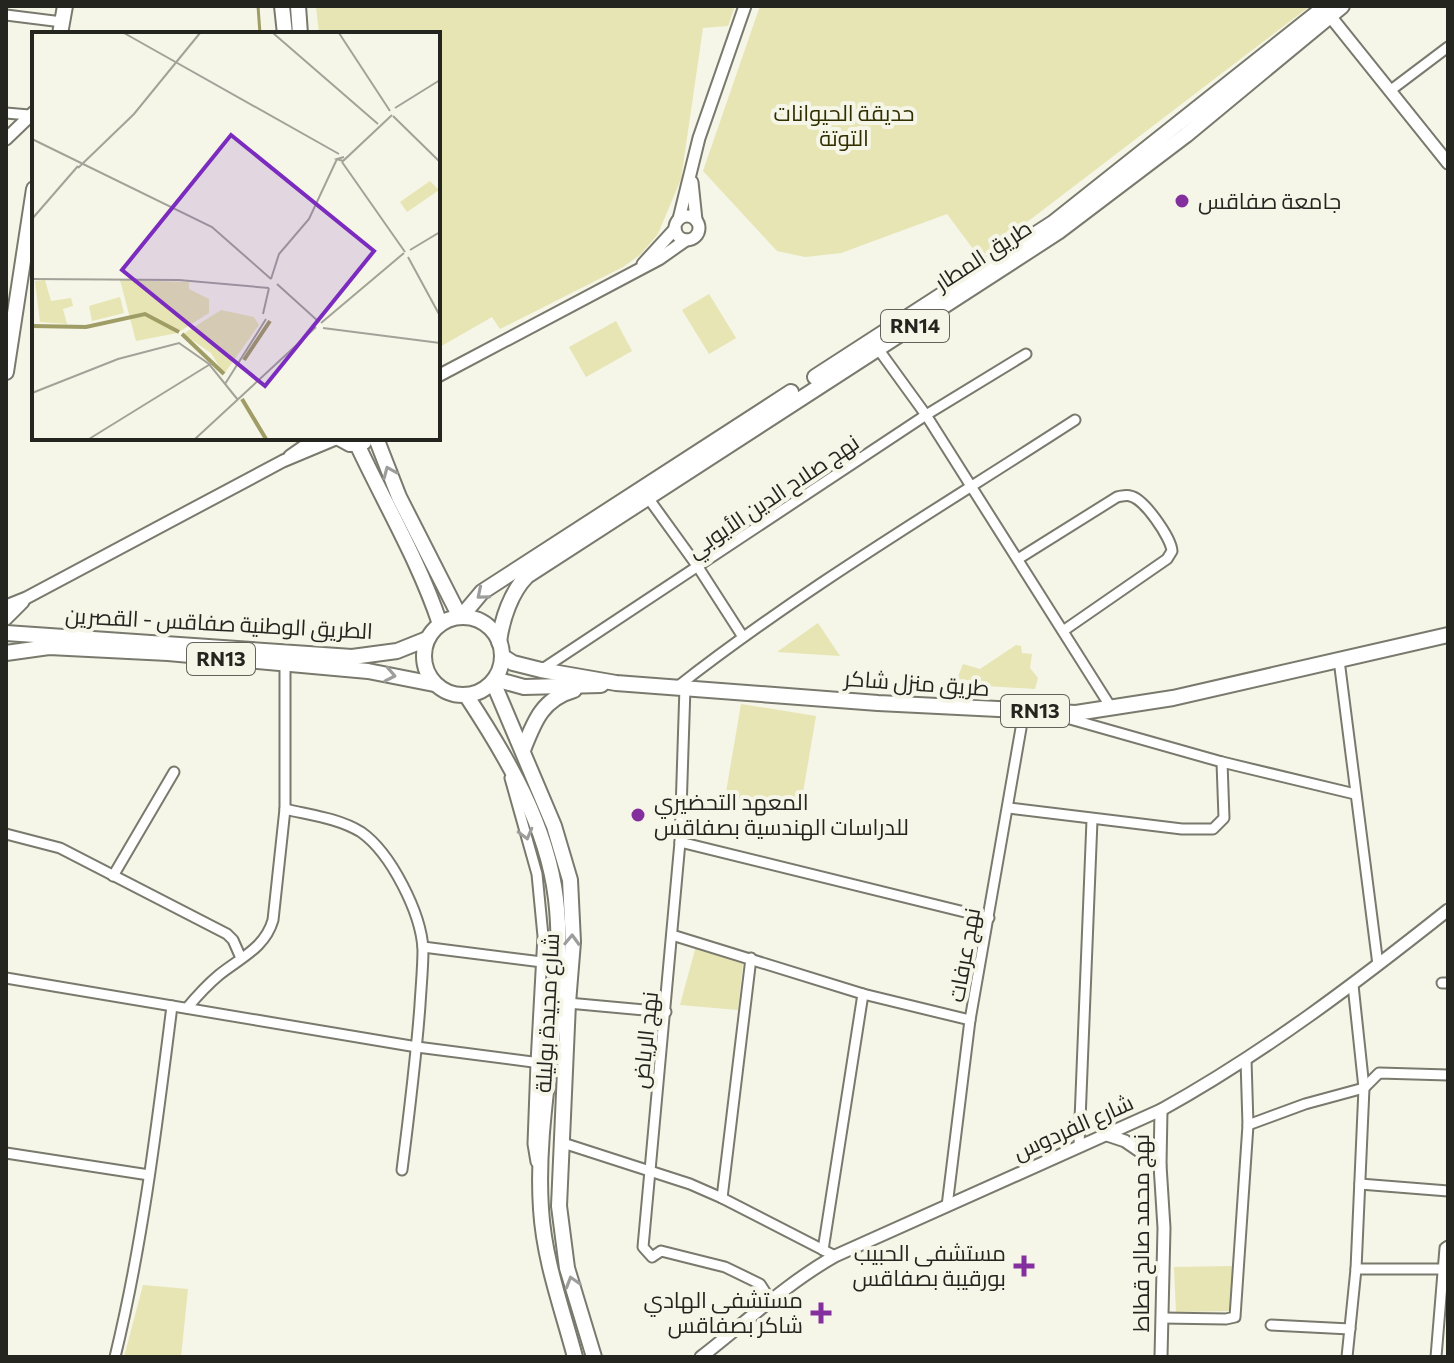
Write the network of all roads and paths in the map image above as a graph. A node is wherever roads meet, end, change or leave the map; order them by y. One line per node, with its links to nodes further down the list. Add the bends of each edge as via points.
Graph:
1 (65, 6): 7 (main road)
2 (282, 6): 8 (main road)
3 (298, 6): 9 (main road)
4 (745, 6): 16 (street)
5 (1330, 9): 11 (street); 22 (main road, طريق المطار / RN14, via 1186,135 1092,207)
6 (6, 15): 7 (street)
7 (61, 28)
8 (285, 32)
9 (300, 32)
10 (1448, 47): 11 (street)
11 (1391, 90): 15 (street)
12 (6, 113): 13 (street)
13 (32, 114): 14 (street)
14 (6, 139)
15 (1448, 163)
16 (691, 170): 18 (street); 19 (street)
17 (32, 202): 24 (main road)
18 (696, 220): 19 (street, via 690,216); 20 (street, via 697,235)
19 (677, 224): 20 (street, via 679,236); 21 (street)
20 (686, 240): 21 (street)
21 (640, 268): 25 (street)
22 (875, 346): 26 (street); 35 (main road, طريق المطار / RN14)
23 (1026, 354): 26 (street, نهج صلاح الدين الأيوبي)
24 (6, 372)
25 (440, 375)
26 (926, 415): 34 (street); 37 (street, نهج صلاح الدين الأيوبي)
27 (1075, 420): 34 (street)
28 (313, 440): 33 (street)
29 (333, 440): 33 (street)
30 (342, 440): 32 (main road)
31 (377, 440): 40 (main road, one-way to 31, via 399,497)
32 (363, 441): 42 (main road)
33 (283, 461): 38 (street)
34 (971, 487): 36 (street); 46 (street)
35 (645, 492): 37 (street); 40 (main road, طريق المطار / RN14, one-way to 40, via 482,592); 48 (main road, طريق المطار / RN14, via 522,581 507,611)
36 (1018, 559): 43 (street); 43 (street, via 1117,497 1129,495 1140,500 1167,537 1172,551 1167,559)
37 (698, 567): 46 (street); 52 (street, نهج صلاح الدين الأيوبي)
38 (26, 598): 39 (street); 41 (street)
39 (6, 606)
40 (460, 617): 42 (main road); 48 (main road, via 484,624)
41 (6, 619)
42 (440, 624): 47 (main road)
43 (1063, 631): 59 (street)
44 (6, 633): 47 (main road, الطريق الوطنية صفاقس - القصرين / RN13, via 352,657 397,651)
45 (1448, 635): 50 (main road, طريق منزل شاكر / RN13)
46 (743, 637): 57 (street)
47 (427, 639): 55 (main road, via 424,663)
48 (500, 649): 52 (main road, طريق منزل شاكر / RN13, via 513,663); 53 (main road)
49 (6, 653): 51 (main road, الطريق الوطنية صفاقس - القصرين / RN13, via 72,647)
50 (1339, 660): 59 (main road, طريق منزل شاكر / RN13); 66 (street)
51 (285, 665): 55 (main road, الطريق الوطنية صفاقس - القصرين / RN13, one-way to 55, via 368,671); 68 (street)
52 (541, 670): 54 (main road, طريق منزل شاكر / RN13)
53 (494, 680): 56 (main road, طريق منزل شاكر / RN13, via 524,687); 58 (main road); 62 (main road, شارع مجيدة بوليلة)
54 (616, 683): 56 (main road, طريق منزل شاكر / RN13); 57 (main road, طريق منزل شاكر / RN13)
55 (434, 684): 58 (main road)
56 (582, 687): 62 (main road, via 548,702)
57 (681, 687): 60 (main road, طريق منزل شاكر / RN13); 71 (street, نهج الرياض)
58 (466, 695): 63 (main road, شارع مجيدة بوليلة)
59 (1112, 709): 61 (main road, طريق منزل شاكر / RN13)
60 (1024, 711): 61 (main road, طريق منزل شاكر / RN13); 67 (street, نهج عرفات)
61 (1044, 711): 64 (street)
62 (523, 750): 85 (main road, شارع مجيدة بوليلة, one-way to 62, via 573,942 570,880)
63 (505, 759): 79 (street, شارع مجيدة بوليلة, one-way to 79, via 537,874); 80 (main road, شارع مجيدة بوليلة, via 525,795 552,874)
64 (1222, 762): 66 (street); 69 (street, via 1224,818 1213,829)
65 (174, 772): 72 (street)
66 (1355, 794): 81 (street)
67 (1009, 808): 69 (street); 74 (street, نهج عرفات)
68 (285, 809): 76 (street, via 334,820 371,840 392,865); 77 (street, via 273,920 265,940)
69 (1092, 820): 99 (street)
70 (6, 834): 72 (street, via 60,848)
71 (680, 842): 74 (street); 75 (street, نهج الرياض)
72 (113, 876): 77 (street, via 227,934)
73 (1448, 910): 81 (street, شارع الفردوس)
74 (989, 918): 89 (street, نهج عرفات)
75 (672, 935): 78 (street); 88 (street, نهج الرياض)
76 (423, 947): 79 (street); 90 (street)
77 (241, 958): 87 (street)
78 (751, 958): 84 (street); 107 (street)
79 (542, 961): 80 (street); 92 (street, شارع مجيدة بوليلة)
80 (558, 964): 92 (main road, شارع مجيدة بوليلة)
81 (1378, 965): 83 (street, شارع الفردوس)
82 (6, 978): 86 (street)
83 (1353, 985): 91 (street, شارع الفردوس); 94 (street)
84 (863, 994): 89 (street); 110 (street)
85 (568, 1003): 88 (street); 98 (main road, شارع مجيدة بوليلة)
86 (172, 1006): 87 (street); 104 (street)
87 (187, 1008): 90 (street)
88 (666, 1012): 103 (street, نهج الرياض)
89 (970, 1020): 108 (street, نهج عرفات)
90 (417, 1047): 92 (street); 102 (street)
91 (1246, 1060): 95 (street, شارع الفردوس); 96 (street)
92 (542, 1064): 119 (main road, شارع مجيدة بوليلة, via 544,1243)
93 (1448, 1075): 94 (street, via 1379,1073)
94 (1364, 1088): 96 (street); 105 (street)
95 (1161, 1110): 97 (street, شارع الفردوس); 101 (street, نهج محمد صالح قطاط)
96 (1248, 1125): 115 (street, via 1235,1317)
97 (1104, 1134): 99 (street, شارع الفردوس); 101 (street, via 1125,1141)
98 (563, 1143): 103 (street); 120 (main road, شارع مجيدة بوليلة, one-way to 98, via 561,1233)
99 (1079, 1145): 108 (street, شارع الفردوس)
100 (6, 1153): 104 (street)
101 (1160, 1165): 115 (street, نهج محمد صالح قطاط)
102 (402, 1170)
103 (649, 1171): 107 (street); 114 (street, نهج الرياض, via 643,1247 649,1255 661,1251 725,1267 760,1284)
104 (149, 1175): 118 (street)
105 (1360, 1184): 106 (street); 112 (street)
106 (1448, 1191)
107 (722, 1198): 110 (street)
108 (947, 1206): 111 (street, شارع الفردوس)
109 (1448, 1246): 113 (street)
110 (823, 1250): 111 (street)
111 (835, 1256): 114 (street, شارع الفردوس)
112 (1356, 1269): 113 (street); 117 (street)
113 (1442, 1269): 124 (street)
114 (771, 1301): 121 (street, شارع الفردوس)
115 (1162, 1318): 122 (street, نهج محمد صالح قطاط)
116 (1271, 1325): 117 (street)
117 (1350, 1329): 123 (street)
118 (115, 1357)
119 (575, 1357)
120 (594, 1357)
121 (701, 1357)
122 (1161, 1357)
123 (1347, 1357)
124 (1436, 1357)

